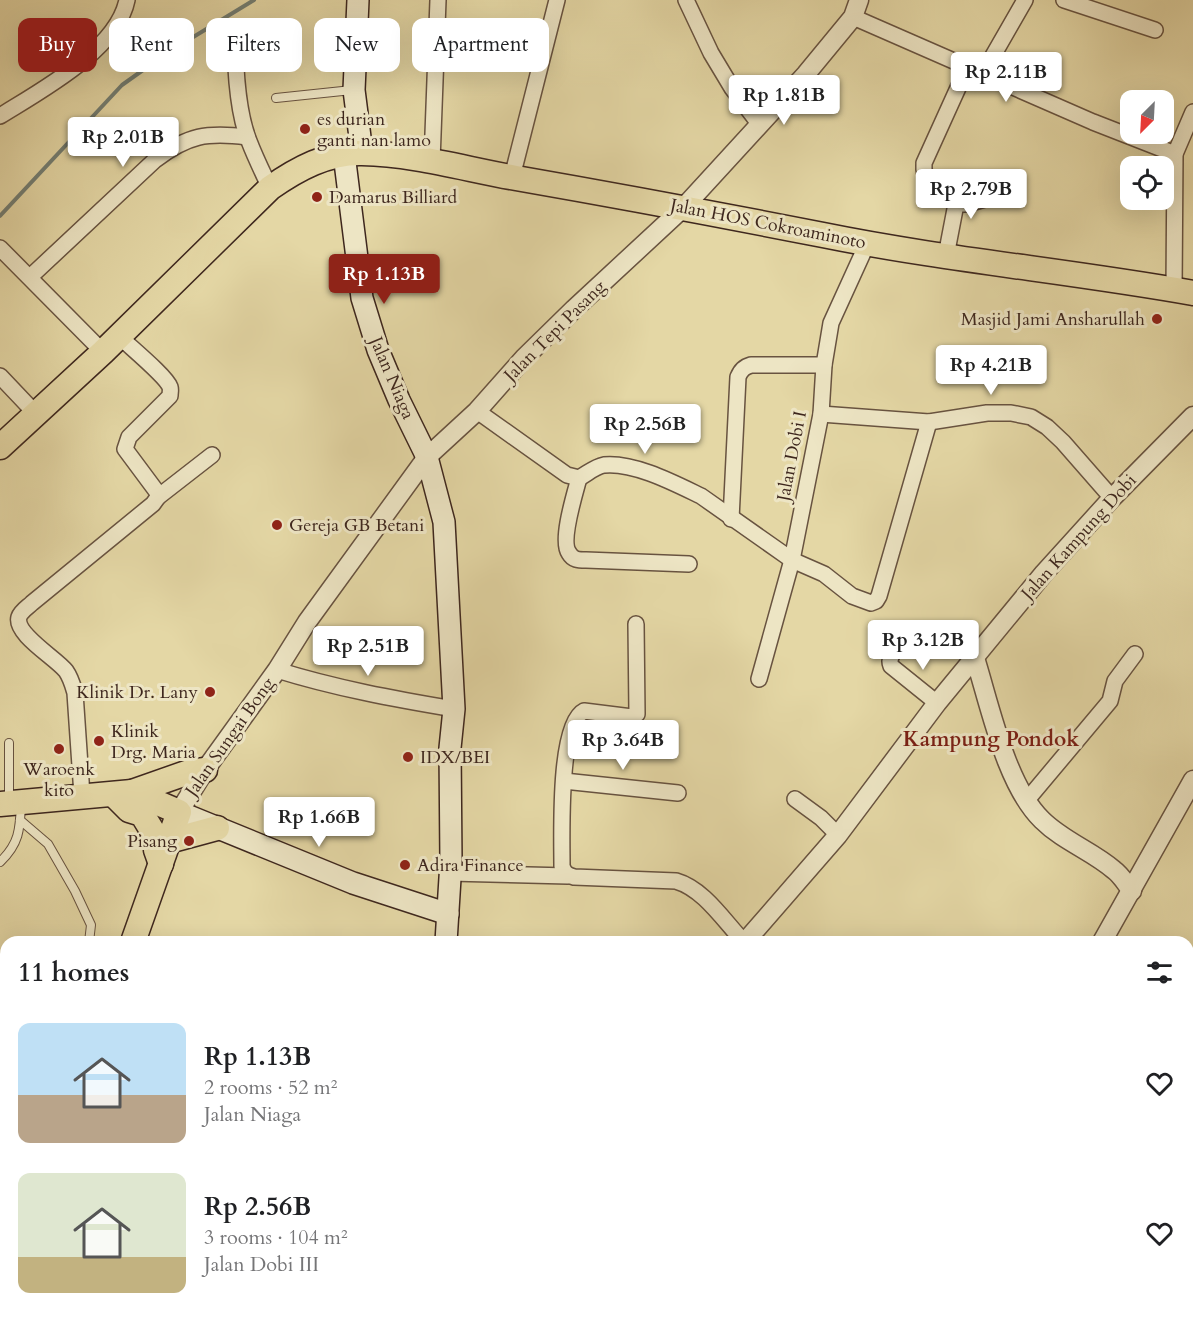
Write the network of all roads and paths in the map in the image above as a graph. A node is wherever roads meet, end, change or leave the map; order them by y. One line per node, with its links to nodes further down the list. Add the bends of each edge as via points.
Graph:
1 (127, 0): 16 (street, via 117,26 91,53)
2 (358, 0): 13 (main road, Jalan Niaga)
3 (438, 0): 21 (street)
4 (557, 0): 22 (street)
5 (686, 0): 17 (street, via 711,53)
6 (1025, 0): 12 (street)
7 (1064, 0): 9 (street)
8 (856, 9): 10 (street); 17 (street, Jalan Tepi Pasang)
9 (1155, 30)
10 (967, 68): 12 (street); 25 (street, via 924,163 923,174 928,183)
11 (237, 72): 18 (street)
12 (982, 75): 19 (street)
13 (354, 90): 14 (lane); 20 (main road, Jalan Niaga)
14 (276, 98)
15 (1193, 112): 19 (street)
16 (0, 116)
17 (760, 125): 26 (street, Jalan Tepi Pasang)
18 (248, 137): 23 (street); 30 (street, via 196,137 172,148)
19 (1175, 153): 31 (street)
20 (353, 154): 21 (main road, Jalan HOS Cokroaminoto); 23 (main road, via 323,159); 42 (main road, Jalan Niaga, via 362,298 378,351)
21 (432, 161): 22 (main road, Jalan HOS Cokroaminoto)
22 (512, 177): 26 (main road, Jalan HOS Cokroaminoto)
23 (270, 188): 32 (main road)
24 (1006, 193): 25 (street)
25 (956, 204): 29 (street)
26 (684, 207): 27 (main road, Jalan HOS Cokroaminoto); 35 (street, Jalan Tepi Pasang, via 541,342)
27 (867, 244): 29 (main road, Jalan HOS Cokroaminoto); 33 (street, Jalan Dobi I, via 831,323)
28 (0, 248): 30 (street)
29 (946, 256): 31 (main road, Jalan HOS Cokroaminoto)
30 (30, 277): 32 (street)
31 (1184, 292)
32 (111, 344): 37 (main road); 44 (street, via 161,375 171,389 170,396 129,437 125,449)
33 (824, 365): 36 (street, Jalan Dobi I); 46 (street, via 751,365 740,372)
34 (0, 376): 37 (street)
35 (477, 411): 42 (street, Jalan Tepi Pasang); 43 (street, via 567,475)
36 (821, 414): 39 (street); 47 (street, Jalan Dobi I)
37 (36, 415): 40 (main road)
38 (1193, 416): 45 (street, Jalan Kampung Dobi)
39 (929, 422): 45 (street, via 987,412 1031,417 1063,442); 47 (street, via 876,601 852,596 824,574)
40 (0, 447)
41 (212, 455): 44 (street)
42 (428, 457): 53 (street, Jalan Sungai Bong, via 307,622); 56 (main road, Jalan Niaga, via 444,522)
43 (579, 478): 46 (street, via 602,465 639,470 694,493); 48 (street, via 568,526 570,555 585,560)
44 (158, 497): 62 (street, via 19,617 22,631 71,679)
45 (1112, 498): 52 (street, Jalan Kampung Dobi, via 1050,565)
46 (731, 519): 47 (street)
47 (792, 560): 54 (street, Jalan Dobi I)
48 (689, 564)
49 (636, 624): 60 (street, via 637,714 578,714 564,755)
50 (902, 641): 55 (street, via 891,656 891,666)
51 (1135, 654): 65 (street, via 1115,681 1110,700)
52 (975, 658): 55 (street, Jalan Kampung Dobi); 65 (street, via 1007,764)
53 (277, 670): 56 (street, via 383,698); 58 (street, Jalan Sungai Bong)
54 (759, 679)
55 (937, 703): 69 (street, Jalan Kampung Dobi)
56 (454, 709): 72 (main road, Jalan Niaga, via 450,748)
57 (9, 743): 66 (lane)
58 (205, 770): 63 (main road, via 189,772); 67 (street, Jalan Sungai Bong)
59 (1193, 780): 74 (street)
60 (564, 782): 61 (street); 73 (street, via 561,866)
61 (678, 793)
62 (82, 795): 63 (main road); 66 (main road)
63 (125, 799): 67 (main road); 70 (main road, via 142,814)
64 (795, 799): 69 (street)
65 (1027, 800): 74 (street, via 1041,819 1115,870)
66 (12, 808): 71 (lane, via 20,832); 76 (lane, via 48,844 91,925)
67 (179, 812): 68 (main road); 70 (main road)
68 (217, 828): 70 (main road); 75 (main road, via 353,883)
69 (838, 835): 80 (street, Jalan Kampung Dobi)
70 (162, 852): 77 (main road)
71 (0, 862)
72 (450, 873): 73 (street); 75 (main road, Jalan Niaga)
73 (568, 876): 79 (street, via 676,881 699,893)
74 (1132, 891): 81 (street)
75 (448, 914): 78 (main road, Jalan Niaga)
76 (90, 936)
77 (135, 936)
78 (446, 936)
79 (738, 936)
80 (749, 936)
81 (1106, 936)

